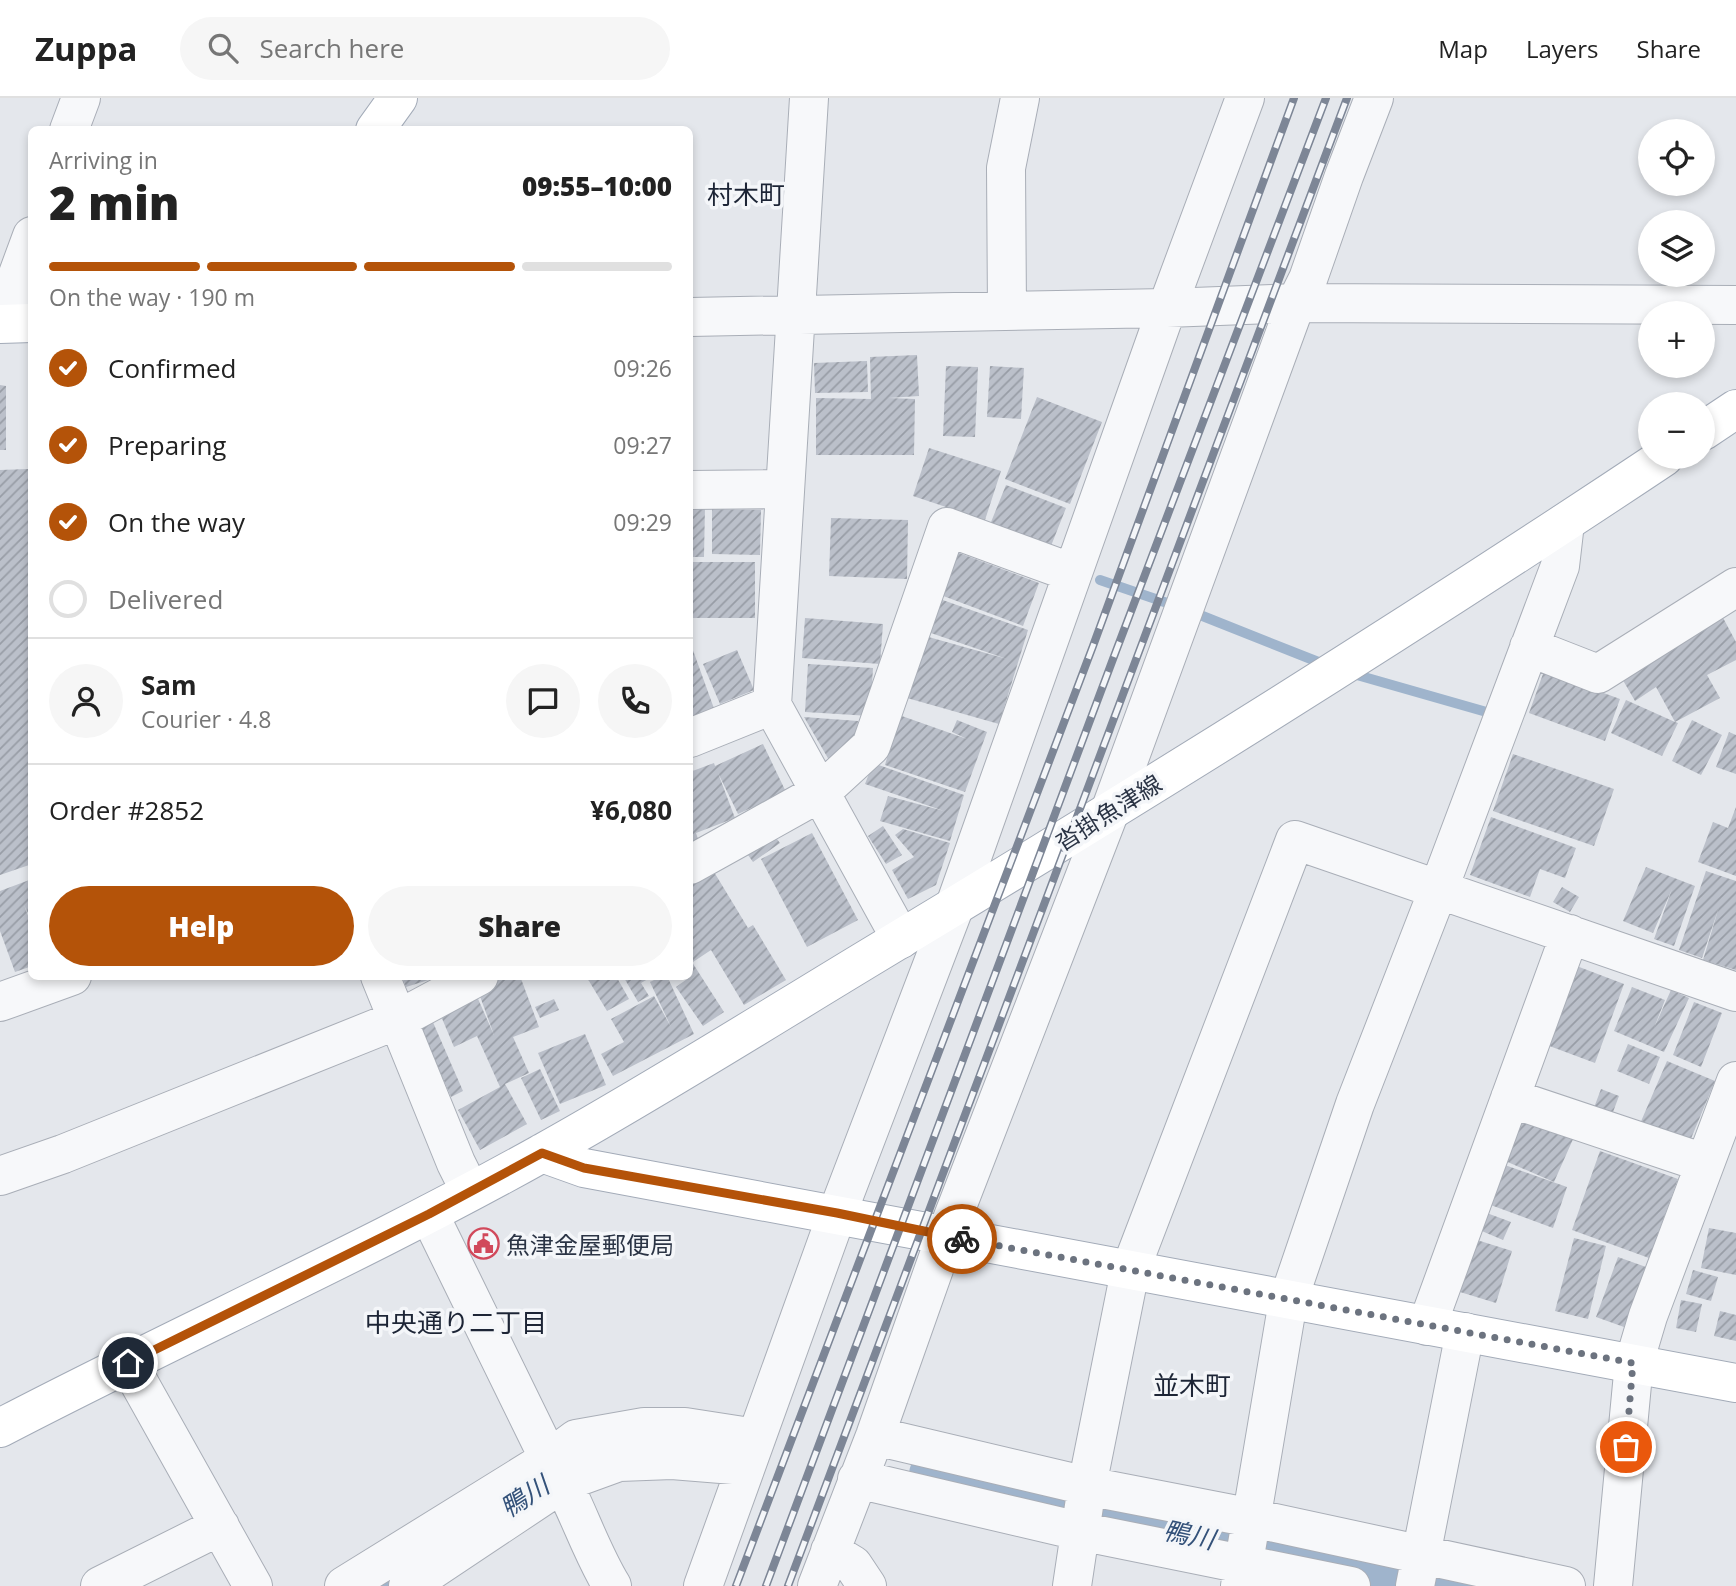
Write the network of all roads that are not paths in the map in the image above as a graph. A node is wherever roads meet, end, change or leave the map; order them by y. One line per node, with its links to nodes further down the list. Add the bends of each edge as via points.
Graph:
1 (80, 98): 7 (street)
2 (398, 98): 8 (main road)
3 (809, 98): 15 (street)
4 (1020, 98): 13 (street, via 1006,169)
5 (1245, 98): 12 (street)
6 (1374, 98): 10 (street)
7 (70, 126)
8 (378, 126)
9 (28, 247): 16 (street, via 18,274)
10 (1296, 303): 11 (street); 12 (street); 29 (street)
11 (1736, 304)
12 (1167, 308): 13 (street); 23 (street)
13 (1007, 312): 15 (street)
14 (693, 317): 15 (street)
15 (797, 317): 20 (street)
16 (16, 323)
17 (1736, 409): 18 (main road)
18 (1715, 423)
19 (1646, 469): 22 (main road, 沓掛魚津線)
20 (785, 489): 21 (street); 26 (street)
21 (693, 490)
22 (1565, 523): 25 (street, via 1560,566); 29 (main road, 沓掛魚津線)
23 (1073, 573): 28 (street, via 947,527 871,746); 32 (street)
24 (1736, 587): 25 (street, via 1598,674)
25 (1529, 648): 31 (street)
26 (772, 705): 27 (street); 28 (street)
27 (693, 737)
28 (821, 792): 30 (street); 34 (street)
29 (1110, 811): 32 (main road, 沓掛魚津線); 49 (street)
30 (693, 863)
31 (1439, 888): 33 (street); 50 (street, via 1295,840); 51 (street, via 1354,1104)
32 (954, 908): 34 (main road, 沓掛魚津線); 47 (street)
33 (1570, 934): 38 (street); 42 (street)
34 (901, 939): 43 (main road, 沓掛魚津線)
35 (61, 980): 39 (street)
36 (382, 980): 40 (street)
37 (472, 980): 40 (street)
38 (1736, 992)
39 (0, 1002)
40 (397, 1020): 45 (street); 46 (street)
41 (1736, 1082): 44 (street)
42 (1510, 1098): 44 (street); 52 (street)
43 (542, 1153): 46 (main road, 沓掛魚津線); 47 (main road, via 584,1168)
44 (1704, 1163): 55 (street)
45 (0, 1176)
46 (470, 1191): 48 (main road, 沓掛魚津線)
47 (837, 1213): 49 (main road); 59 (street)
48 (429, 1214): 54 (main road, 沓掛魚津線); 60 (street)
49 (946, 1236): 50 (main road); 58 (street)
50 (1130, 1271): 51 (main road); 62 (street)
51 (1288, 1301): 52 (main road); 63 (street)
52 (1427, 1326): 53 (main road)
53 (1465, 1332): 55 (main road); 66 (street)
54 (128, 1363): 57 (main road, 沓掛魚津線); 64 (street)
55 (1633, 1363): 56 (main road); 79 (street)
56 (1736, 1382)
57 (0, 1428)
58 (875, 1436): 61 (street); 62 (street)
59 (751, 1452): 60 (street, via 685,1427 644,1427 576,1439); 73 (street)
60 (557, 1471): 70 (street); 71 (street); 72 (street)
61 (857, 1479): 62 (street); 65 (street)
62 (1083, 1509): 63 (street); 67 (street); 76 (street)
63 (1252, 1518): 66 (street); 67 (street)
64 (219, 1525): 68 (street); 69 (street)
65 (830, 1550): 74 (street); 75 (street, via 853,1565)
66 (1418, 1570): 78 (street)
67 (1242, 1575): 77 (street)
68 (100, 1586)
69 (253, 1586)
70 (344, 1586)
71 (408, 1586)
72 (612, 1586)
73 (703, 1586)
74 (817, 1586)
75 (867, 1586)
76 (1072, 1586)
77 (1351, 1586)
78 (1566, 1586)
79 (1613, 1586)

